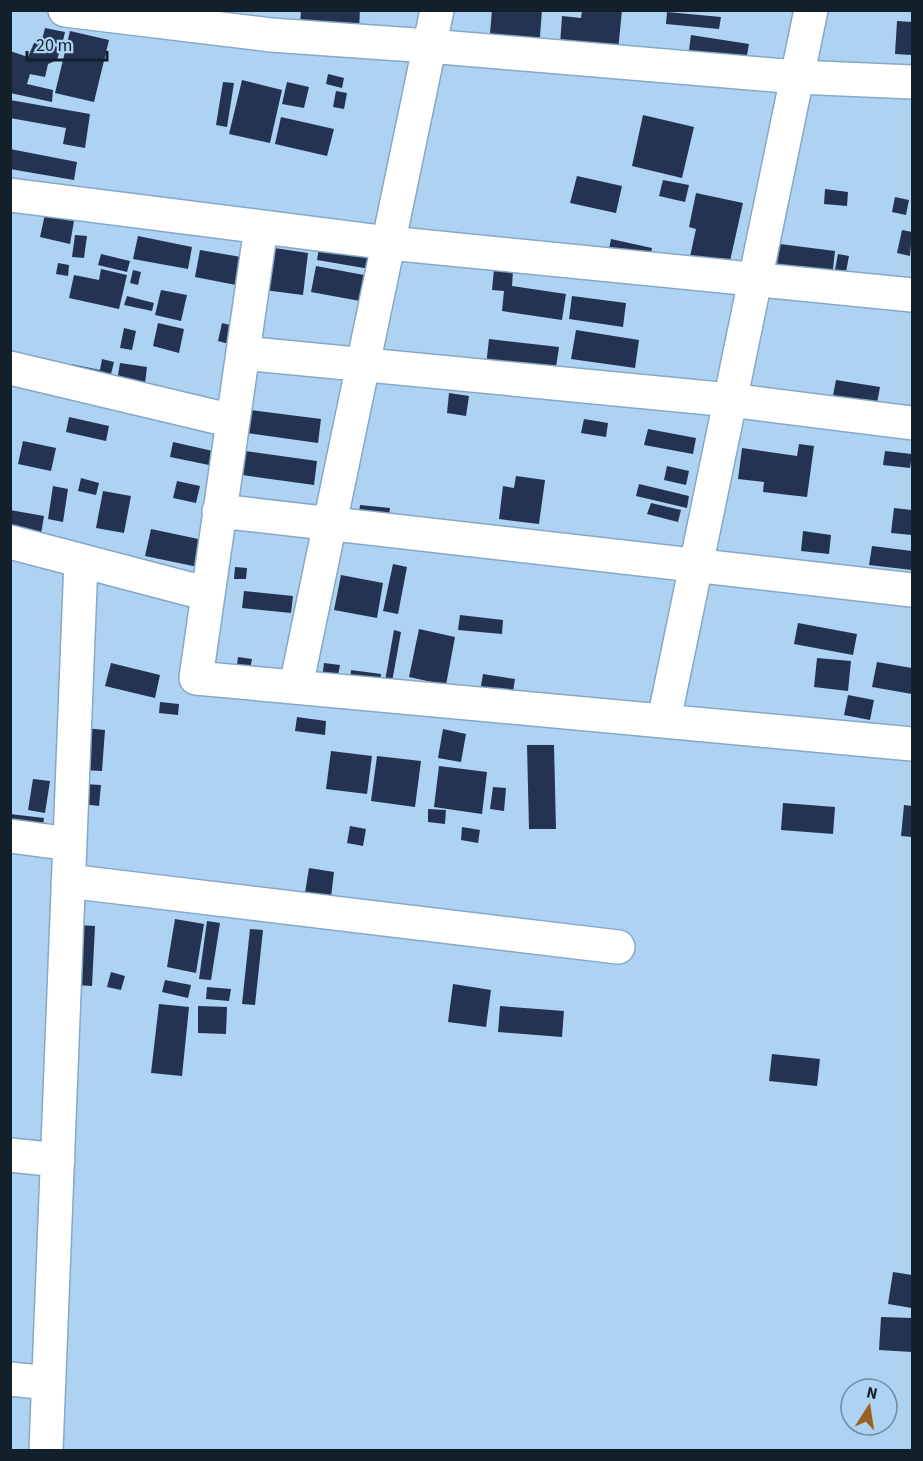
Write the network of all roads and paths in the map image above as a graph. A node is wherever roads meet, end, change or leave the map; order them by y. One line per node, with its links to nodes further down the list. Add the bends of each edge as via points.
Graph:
1 (65, 10): 4 (street)
2 (437, 10): 5 (street)
3 (811, 10): 6 (street)
4 (272, 23): 5 (street)
5 (429, 46): 6 (street); 10 (street)
6 (797, 76): 7 (street); 11 (street)
7 (912, 82)
8 (10, 195): 9 (street)
9 (261, 227): 10 (street); 13 (street)
10 (389, 243): 11 (street); 14 (street)
11 (756, 280): 12 (street); 16 (street)
12 (912, 295)
13 (243, 353): 14 (street); 17 (street)
14 (362, 364): 16 (street); 20 (street)
15 (10, 368): 17 (street)
16 (730, 400): 18 (street); 23 (street)
17 (233, 421): 19 (street)
18 (912, 423)
19 (219, 511): 20 (street); 25 (street)
20 (329, 524): 23 (street); 26 (street)
21 (10, 542): 22 (street)
22 (81, 561): 25 (street); 30 (street)
23 (697, 565): 24 (street); 27 (street)
24 (912, 590)
25 (208, 594): 26 (street, via 196,678)
26 (296, 686): 27 (street)
27 (664, 720): 28 (street)
28 (912, 744)
29 (10, 836): 30 (street)
30 (70, 844): 31 (street)
31 (68, 881): 32 (street); 34 (street)
32 (618, 946)
33 (10, 1155): 34 (street)
34 (58, 1160): 36 (street)
35 (10, 1379): 36 (street)
36 (49, 1383): 37 (street)
37 (46, 1450)

